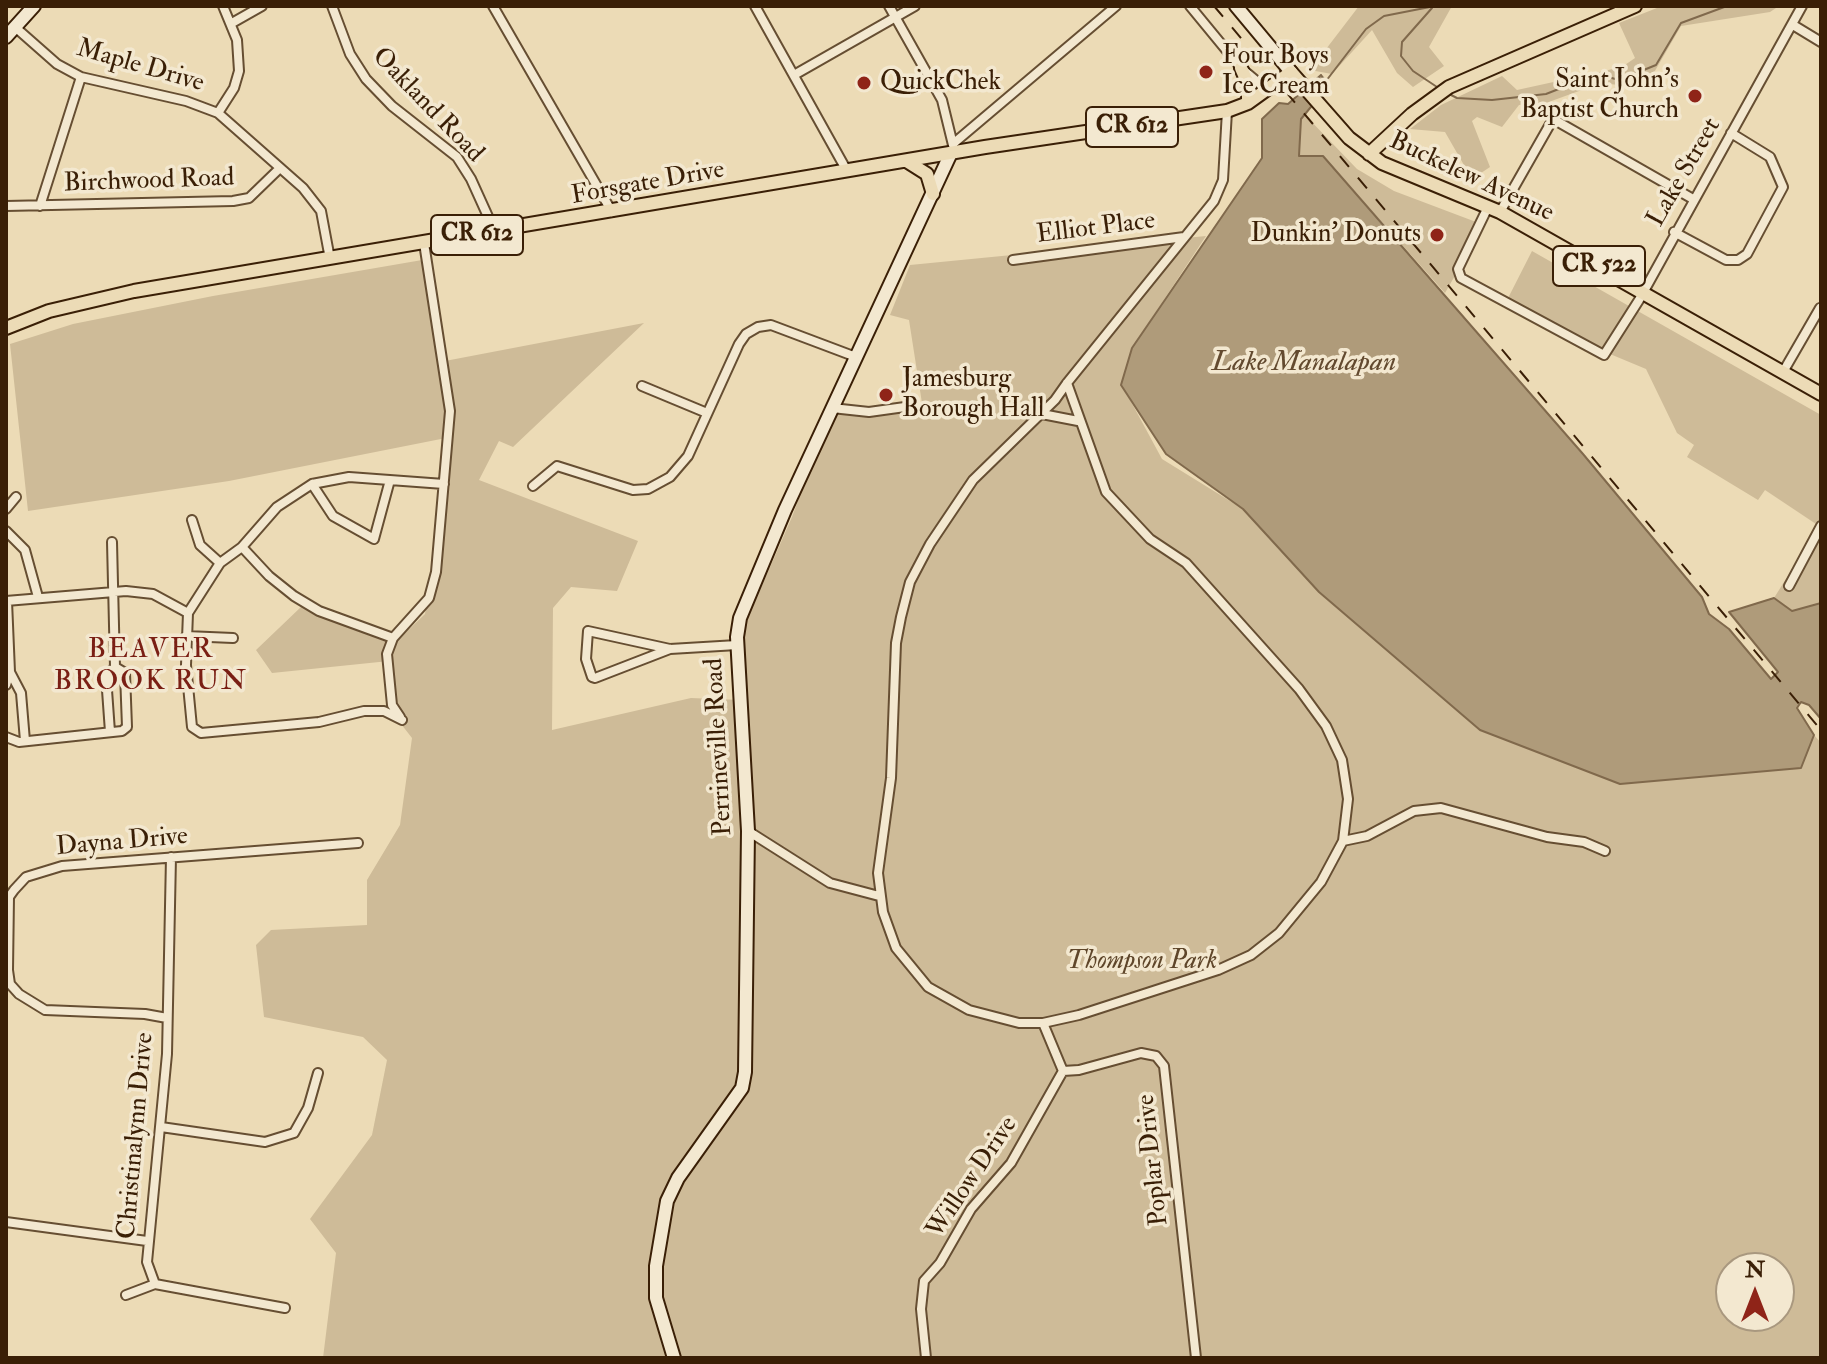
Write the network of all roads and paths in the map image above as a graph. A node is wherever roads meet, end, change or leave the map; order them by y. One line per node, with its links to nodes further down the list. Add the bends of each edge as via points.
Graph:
1 (34, 6): 18 (street)
2 (223, 6): 16 (street)
3 (262, 6): 16 (street)
4 (332, 6): 41 (street, Oakland Road, via 366,79 457,157)
5 (493, 6): 39 (street)
6 (755, 6): 22 (street)
7 (889, 6): 15 (street)
8 (898, 6): 15 (street)
9 (915, 6): 15 (street)
10 (1116, 6): 29 (street)
11 (1190, 6): 20 (street)
12 (1236, 6): 21 (street, CR 522)
13 (1635, 6): 30 (main road, via 1449,87)
14 (1802, 6): 17 (street, Lake Street)
15 (895, 17): 22 (street); 29 (street, via 942,100)
16 (232, 23): 27 (street, via 239,71)
17 (1793, 25): 19 (street); 28 (street, Lake Street)
18 (11, 32): 23 (street, Maple Drive)
19 (1821, 42)
20 (1241, 68): 24 (street); 25 (main road)
21 (1291, 72): 24 (main road, Forsgate Drive / CR 612); 30 (main road, Buckelew Avenue / CR 522)
22 (794, 75): 33 (street)
23 (81, 77): 27 (street, Maple Drive); 37 (street)
24 (1266, 89): 25 (main road, Forsgate Drive / CR 612)
25 (1248, 103): 26 (main road, Forsgate Drive / CR 612)
26 (1227, 111): 29 (main road, Forsgate Drive / CR 612); 42 (street, via 1223,180 1214,201)
27 (218, 113): 32 (street, Maple Drive)
28 (1731, 133): 35 (street, Lake Street); 40 (street, via 1770,157 1783,187 1747,254 1726,260)
29 (952, 148): 31 (main road, Forsgate Drive / CR 612); 34 (street, Perrineville Road)
30 (1369, 154): 38 (main road, Buckelew Avenue / CR 522)
31 (905, 161): 33 (main road, Forsgate Drive / CR 612); 34 (main road, via 927,174)
32 (280, 168): 37 (street, Birchwood Road, via 256,193 233,201); 44 (street, Maple Drive, via 321,211)
33 (847, 171): 39 (main road, Forsgate Drive / CR 612)
34 (933, 194): 49 (street, Perrineville Road)
35 (1693, 199): 38 (street, via 1553,119); 40 (street, Lake Street)
36 (6, 206): 37 (street, Birchwood Road)
37 (40, 206)
38 (1494, 210): 46 (main road, Buckelew Avenue / CR 522); 46 (street, Lake Street, via 1458,269 1461,278 1599,355 1609,350)
39 (612, 212): 41 (main road, Forsgate Drive / CR 612)
40 (1674, 232): 46 (street, Lake Street)
41 (495, 233): 43 (main road, Forsgate Drive / CR 612)
42 (1184, 237): 45 (street, Elliot Place); 51 (street)
43 (424, 243): 44 (main road, Forsgate Drive / CR 612); 61 (street, via 450,411)
44 (330, 259): 48 (main road, Forsgate Drive / CR 612, via 134,291 49,311)
45 (1013, 260)
46 (1643, 291): 50 (main road, Buckelew Avenue / CR 522)
47 (1820, 308): 50 (street)
48 (6, 328)
49 (856, 357): 55 (street, Perrineville Road); 56 (street, via 771,325 758,327 739,344)
50 (1783, 372): 53 (main road, Buckelew Avenue / CR 522)
51 (1067, 383): 57 (street); 58 (street)
52 (642, 386): 56 (street)
53 (1821, 394)
54 (912, 406): 55 (street, via 869,412)
55 (832, 408): 79 (street, Perrineville Road, via 749,590)
56 (707, 413): 62 (street, via 688,456 659,485 620,488 557,466)
57 (1042, 414): 58 (street); 92 (street, via 973,480 910,582 896,643 896,725)
58 (1078, 421): 88 (street, via 1106,492 1117,506 1150,539 1186,563 1326,726 1342,760 1348,799)
59 (390, 480): 60 (street, via 349,477); 60 (street, via 374,539 333,516); 61 (street)
60 (312, 484): 69 (street, via 277,507)
61 (444, 484): 78 (street, via 429,598)
62 (533, 486)
63 (16, 497): 64 (street)
64 (6, 509)
65 (192, 520): 70 (street, via 200,545)
66 (1821, 526): 71 (street)
67 (6, 531): 73 (street, via 25,550)
68 (112, 542): 72 (street)
69 (242, 547): 70 (street); 78 (street, via 294,596 319,611)
70 (220, 563): 75 (street)
71 (1789, 586)
72 (111, 592): 73 (street); 75 (street, via 153,594); 81 (street)
73 (38, 597): 74 (street)
74 (7, 601): 82 (street)
75 (188, 613): 76 (street)
76 (186, 636): 77 (street); 78 (street, via 192,727 201,733 319,722 364,711 384,711 402,720 391,697 387,654)
77 (233, 638)
78 (393, 638)
79 (737, 645): 80 (street); 87 (street, Perrineville Road)
80 (670, 649): 80 (street, via 588,631 586,659 595,678)
81 (115, 667): 84 (street, via 106,676); 84 (street, via 125,673 127,727)
82 (10, 672): 83 (street); 86 (street, via 21,693)
83 (6, 685)
84 (110, 732): 86 (street)
85 (6, 737): 86 (street)
86 (25, 741)
87 (748, 831): 92 (street, via 830,883); 103 (street, Perrineville Road, via 742,1088 678,1178 660,1230 656,1298)
88 (1343, 841): 90 (street, via 1367,836 1414,811 1441,808); 94 (street, via 1321,882 1279,933 1251,955 1143,995)
89 (358, 843): 91 (street, Dayna Drive)
90 (1605, 851)
91 (171, 857): 93 (street, Christinalynn Drive); 93 (street, Dayna Drive, via 62,866 26,877 9,897 10,984 31,1005)
92 (879, 896): 94 (street, via 896,948 928,987 993,1018)
93 (167, 1018): 97 (street, Christinalynn Drive)
94 (1043, 1023): 95 (street)
95 (1063, 1071): 104 (street, Willow Drive, via 1011,1163 971,1209 924,1281); 105 (street, Poplar Drive, via 1141,1053 1156,1056 1164,1066)
96 (318, 1073): 97 (street, via 294,1133 265,1142)
97 (161, 1127): 99 (street, Christinalynn Drive)
98 (6, 1222): 99 (street)
99 (147, 1241): 100 (street, Christinalynn Drive)
100 (155, 1284): 101 (street); 102 (street)
101 (126, 1295)
102 (285, 1308)
103 (674, 1358)
104 (926, 1358)
105 (1196, 1358)

